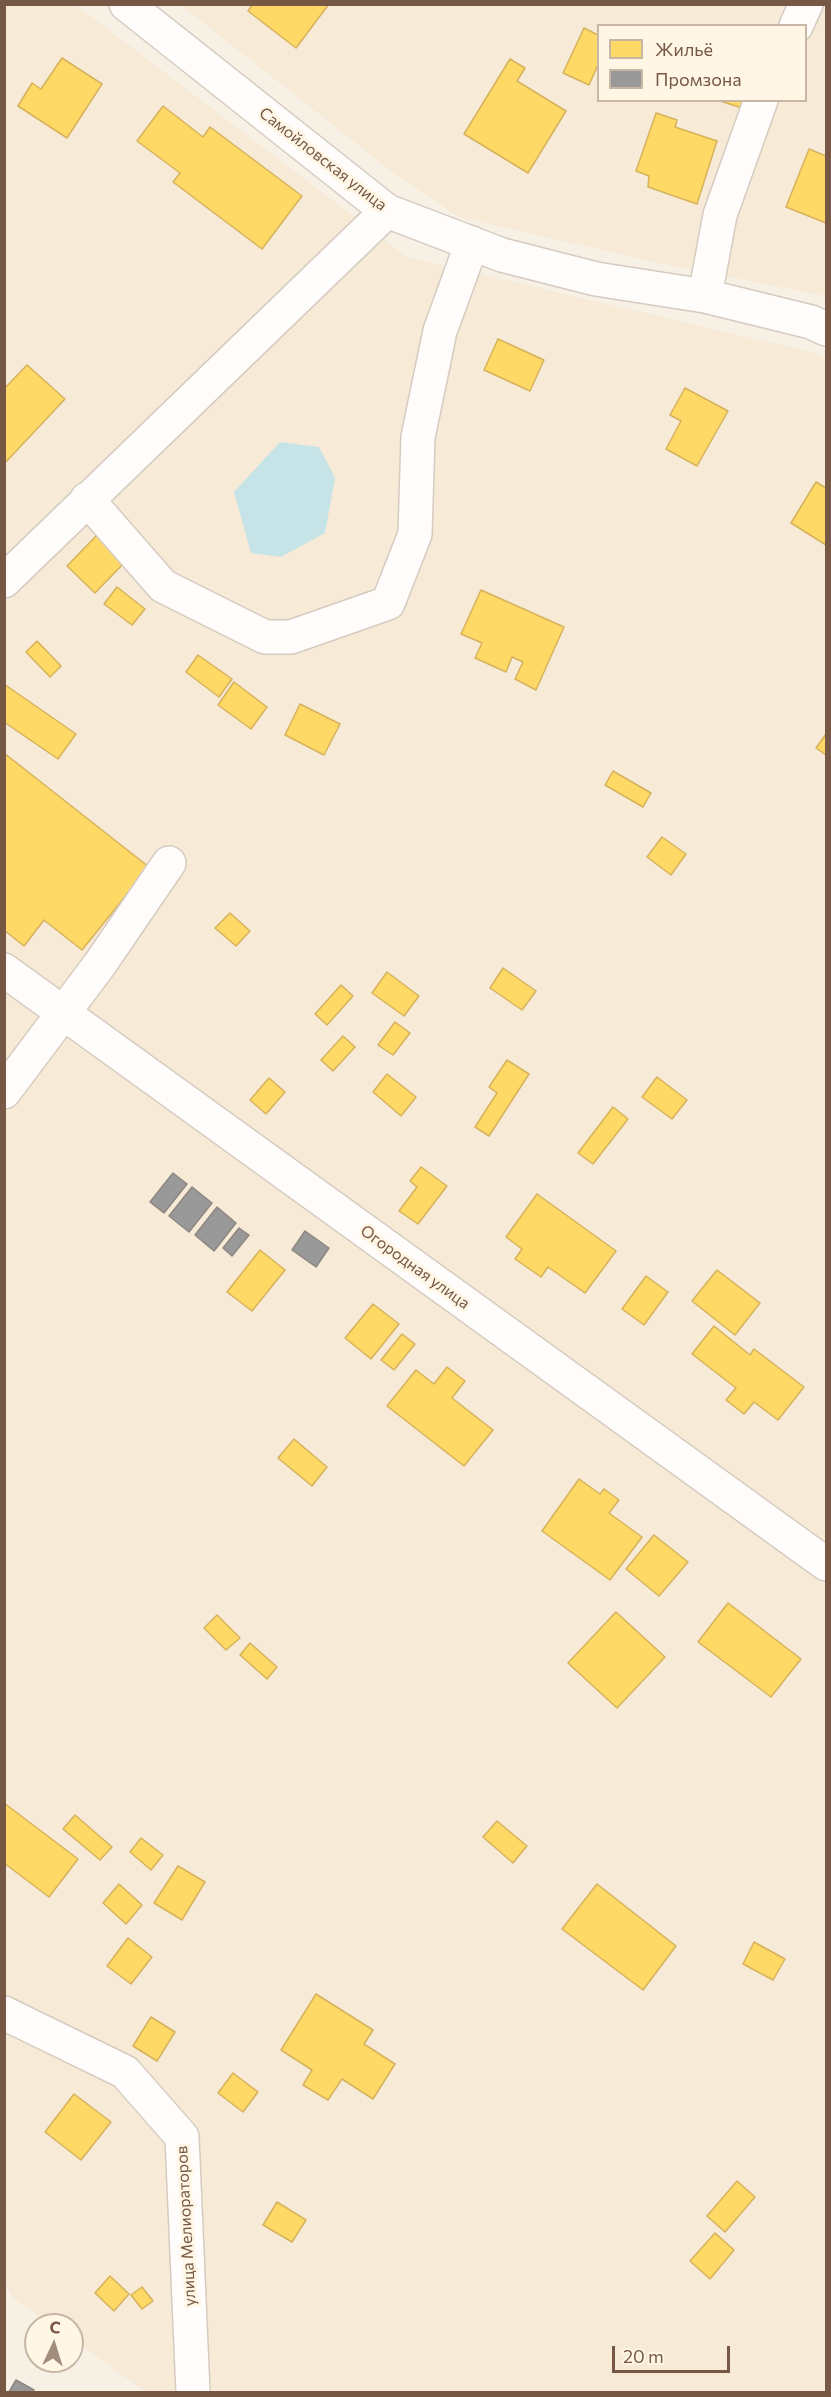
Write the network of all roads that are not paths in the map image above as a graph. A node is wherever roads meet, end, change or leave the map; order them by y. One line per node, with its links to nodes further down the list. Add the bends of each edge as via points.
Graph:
1 (126, 4): 5 (street, Самойловская улица)
2 (806, 4): 3 (street)
3 (797, 24)
4 (760, 102): 7 (street, via 720,215)
5 (387, 211): 6 (street, Самойловская улица); 9 (street)
6 (472, 243): 7 (street, Самойловская улица, via 502,255 596,279); 9 (street, via 440,331 418,437 415,534 388,603 291,637 265,637 163,586)
7 (705, 296): 8 (street, Самойловская улица)
8 (826, 329)
9 (87, 499): 10 (street)
10 (4, 581)
11 (169, 863): 13 (street)
12 (4, 970): 13 (street, Огородная улица)
13 (62, 1012): 14 (street); 15 (street, Огородная улица)
14 (4, 1092)
15 (826, 1564)
16 (4, 2013): 17 (street, улица Мелиораторов, via 125,2072 182,2137)
17 (194, 2392)

